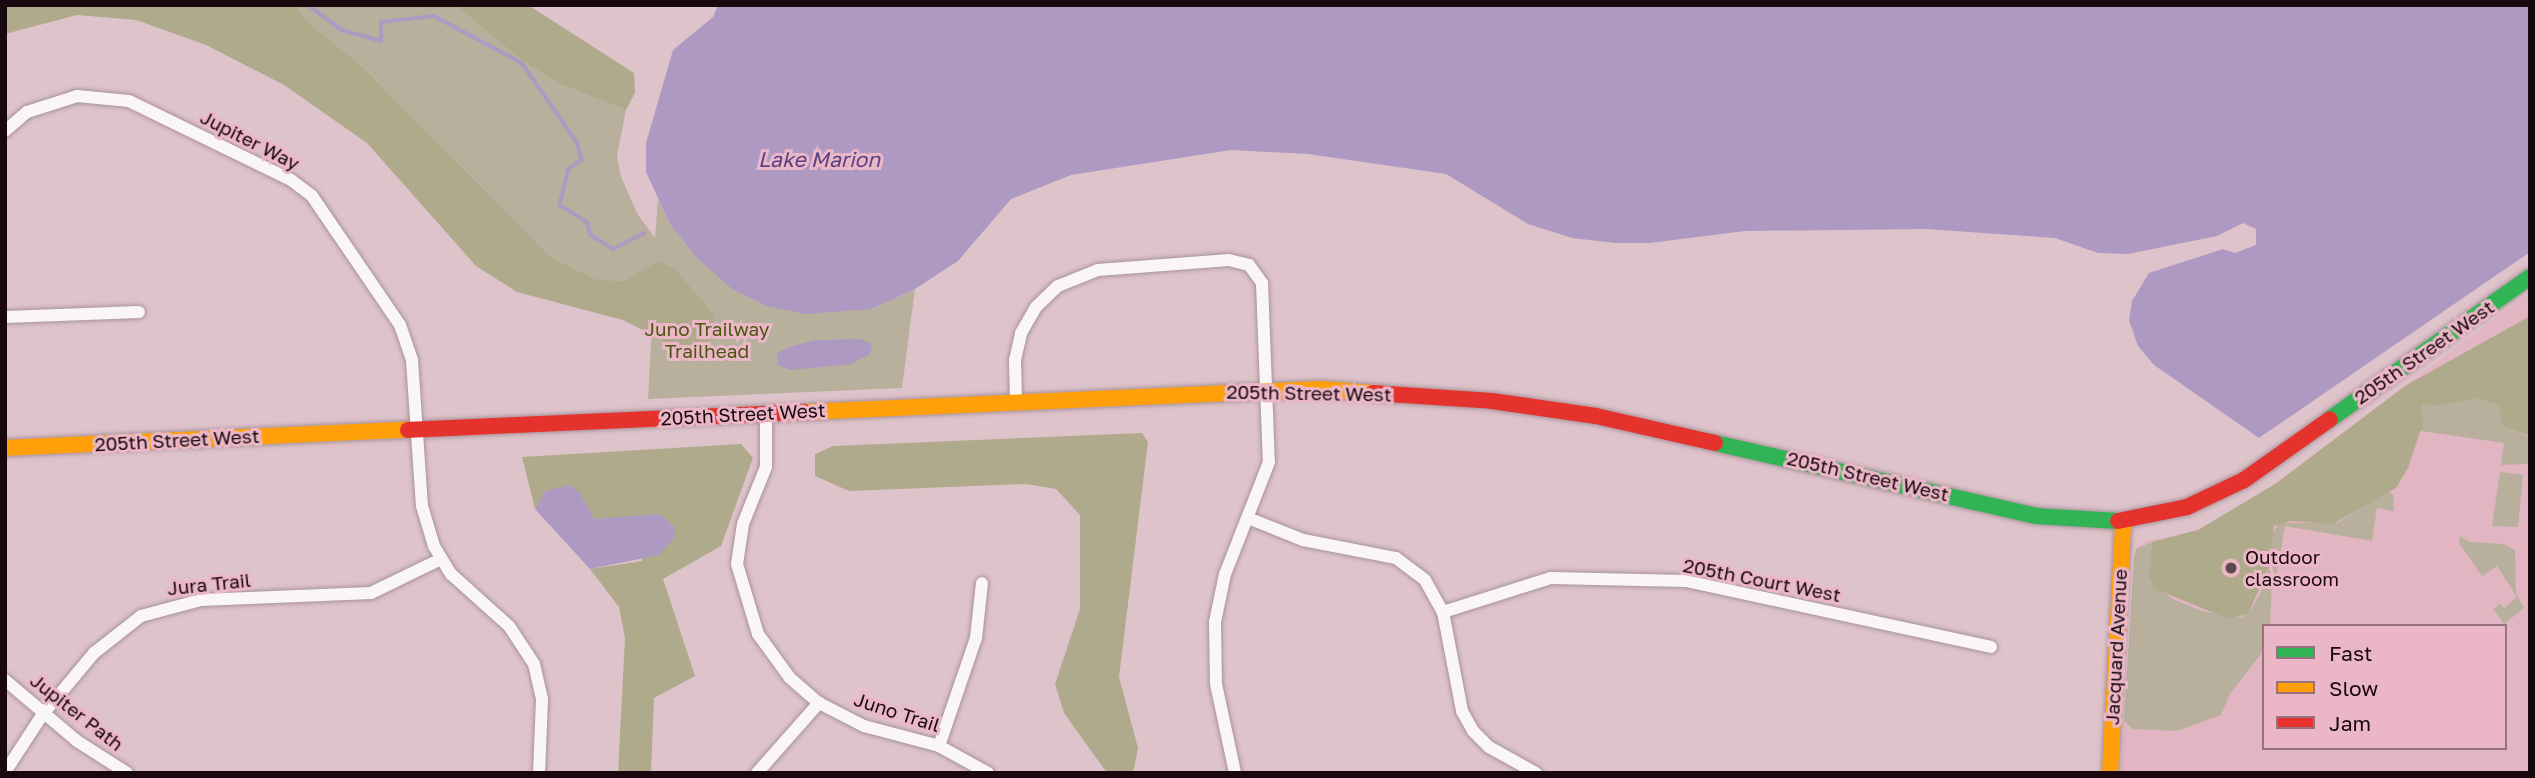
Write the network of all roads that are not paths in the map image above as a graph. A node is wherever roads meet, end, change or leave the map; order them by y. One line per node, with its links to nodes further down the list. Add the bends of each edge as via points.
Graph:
1 (5, 131): 8 (street, Jupiter Way, via 27,112 77,96 130,101 291,180 312,196 400,325 412,360)
2 (2530, 277): 11 (street, 205th Street West, via 2244,480 2187,507)
3 (139, 312): 4 (street)
4 (5, 317)
5 (1268, 389): 6 (street, 205th Street West); 6 (street, via 1262,283 1249,265 1229,260 1098,270 1058,286 1036,307 1021,333 1015,360); 10 (street, via 1269,462); 11 (street, 205th Street West, via 1492,401 1596,416 2036,516)
6 (1016, 401): 7 (street, 205th Street West)
7 (766, 413): 8 (street, 205th Street West); 17 (street, Juno Trail, via 766,467 738,544 741,586 758,634 773,659)
8 (416, 429): 9 (street, 205th Street West); 12 (street, Jupiter Way, via 422,506)
9 (5, 448)
10 (1248, 518): 14 (street, via 1303,540 1396,558 1425,580); 25 (street, via 1225,574 1215,622 1216,684)
11 (2123, 521): 27 (street, Jacquard Avenue)
12 (441, 559): 18 (street, Jura Trail, via 371,593 201,600 155,610 105,642); 22 (street, Jupiter Way, via 463,588 509,626 534,664 542,699)
13 (982, 583): 19 (street, via 976,638)
14 (1443, 612): 15 (street, 205th Court West, via 1551,578 1686,581); 26 (street, via 1462,711 1473,731 1489,747)
15 (1991, 647)
16 (5, 680): 18 (street, Jupiter Path)
17 (819, 703): 19 (street, Juno Trail, via 864,726); 23 (street)
18 (43, 714): 20 (street, Jura Trail); 21 (street, Jupiter Path)
19 (939, 746): 24 (street, Juno Trail)
20 (5, 772)
21 (127, 773)
22 (540, 773)
23 (757, 773)
24 (988, 773)
25 (1235, 773)
26 (1536, 773)
27 (2110, 773)

